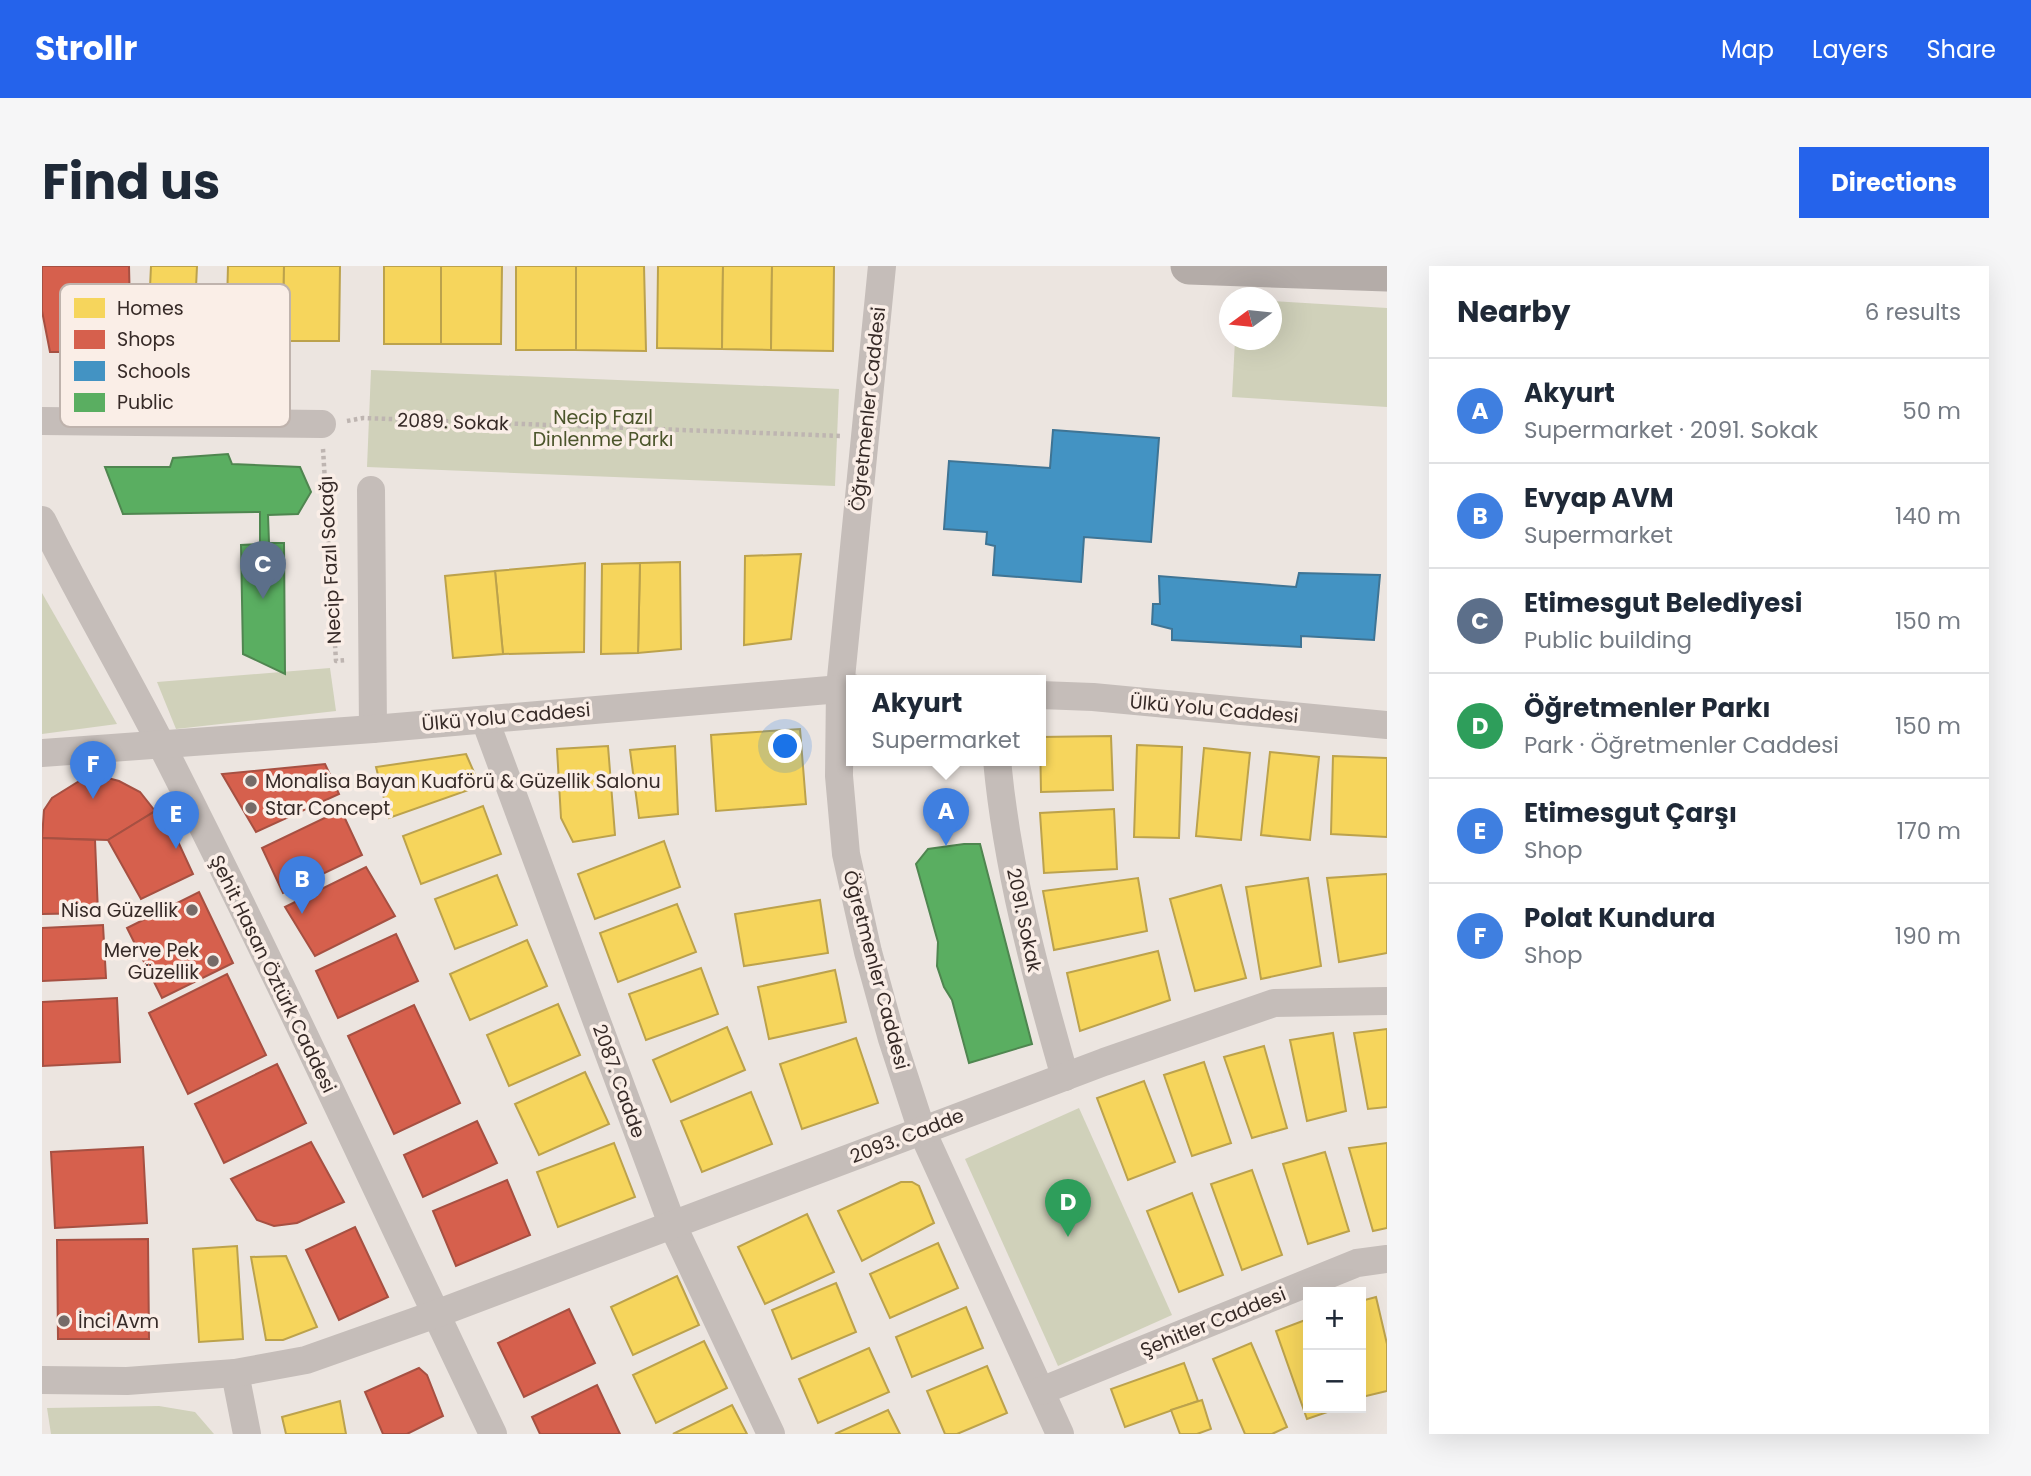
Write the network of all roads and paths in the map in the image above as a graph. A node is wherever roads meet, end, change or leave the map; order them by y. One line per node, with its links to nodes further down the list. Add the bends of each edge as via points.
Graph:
1 (883, 266): 8 (street, Öğretmenler Caddesi)
2 (1189, 266): 3 (main road)
3 (1387, 274)
4 (42, 421): 5 (street)
5 (60, 421)
6 (290, 424): 7 (street)
7 (322, 424): 8 (path, 2089. Sokak, via 363,418); 11 (path, Necip Fazıl Sokağı, via 336,661)
8 (865, 436): 12 (street, Öğretmenler Caddesi)
9 (371, 490): 11 (street, Necip Fazıl Sokağı)
10 (42, 520): 18 (street, Şehit Hasan Öztürk Caddesi)
11 (372, 659): 17 (street, Necip Fazıl Sokağı)
12 (847, 675)
13 (846, 688): 15 (street, Ülkü Yolu Caddesi); 23 (street, Öğretmenler Caddesi, via 841,811 856,904)
14 (1046, 695): 16 (street, Ülkü Yolu Caddesi)
15 (485, 720): 17 (street, Ülkü Yolu Caddesi); 24 (street, 2087. Cadde)
16 (1387, 725)
17 (373, 729): 18 (street, Ülkü Yolu Caddesi)
18 (160, 743): 19 (street, Ülkü Yolu Caddesi); 26 (street, Şehit Hasan Öztürk Caddesi)
19 (42, 753)
20 (998, 766): 22 (street, 2091. Sokak, via 1003,820 1036,978)
21 (1387, 1001): 22 (street, 2093. Cadde, via 1274,1003)
22 (1065, 1077): 23 (street, 2093. Cadde)
23 (922, 1130): 24 (street, 2093. Cadde); 29 (street, Öğretmenler Caddesi)
24 (672, 1224): 26 (street, 2093. Cadde); 32 (street, 2087. Cadde)
25 (1387, 1259): 29 (street, Şehitler Caddesi, via 1356,1263)
26 (436, 1314): 27 (street, 2093. Cadde, via 306,1360); 31 (street, Şehit Hasan Öztürk Caddesi)
27 (235, 1373): 28 (street, 2093. Cadde, via 127,1381); 30 (street)
28 (42, 1380)
29 (1041, 1391): 33 (street, Öğretmenler Caddesi)
30 (247, 1434)
31 (493, 1434)
32 (771, 1434)
33 (1060, 1434)

